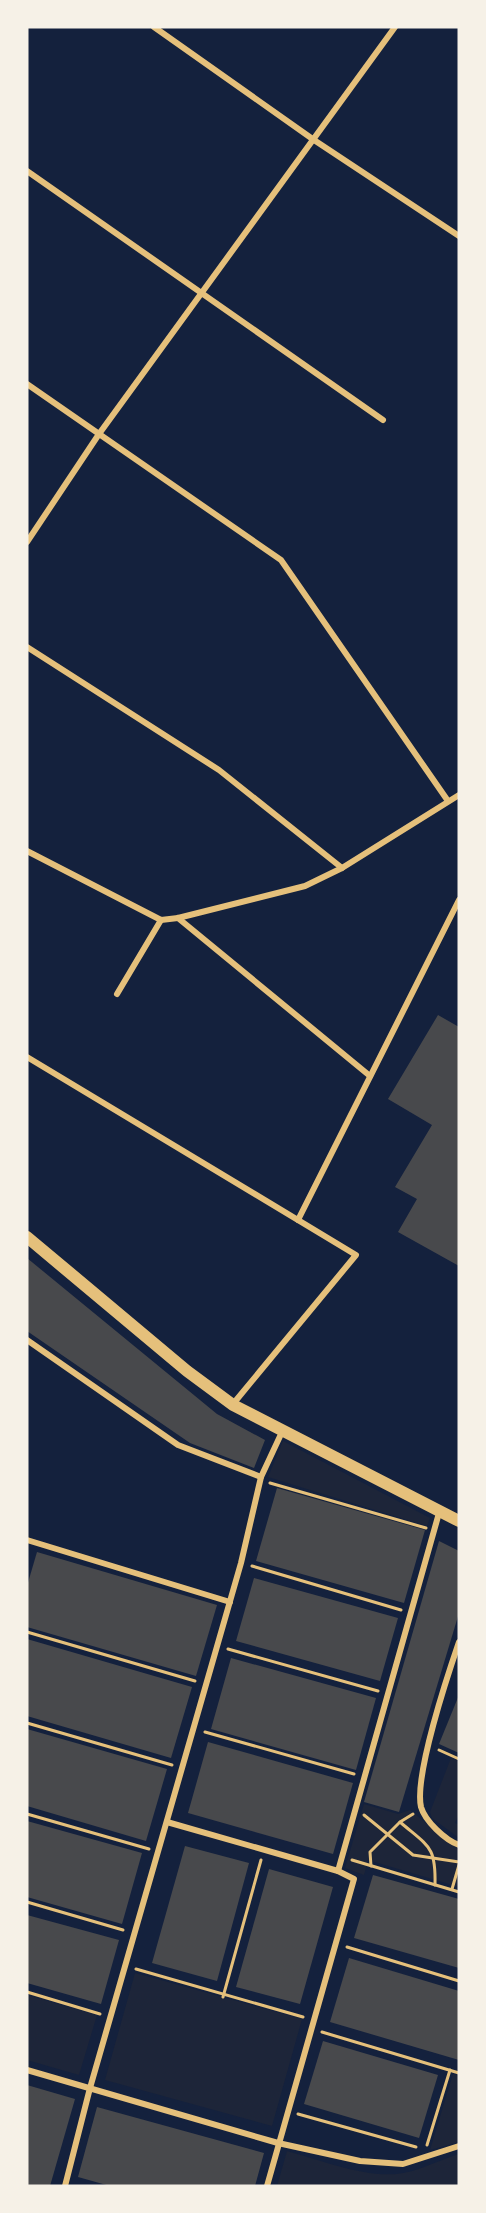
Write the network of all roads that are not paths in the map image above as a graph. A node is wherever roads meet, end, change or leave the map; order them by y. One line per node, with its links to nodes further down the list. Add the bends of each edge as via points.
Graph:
1 (154, 27): 3 (street)
2 (395, 27): 3 (street)
3 (314, 140): 5 (street); 6 (street)
4 (27, 171): 6 (street)
5 (459, 236)
6 (203, 295): 8 (street); 9 (street)
7 (27, 384): 9 (street)
8 (383, 420)
9 (99, 434): 10 (street); 13 (street, via 281,560)
10 (27, 542)
11 (27, 647): 15 (street, via 219,770)
12 (459, 795): 13 (street)
13 (448, 801): 15 (street)
14 (27, 851): 18 (street)
15 (342, 868): 17 (street, via 287,892)
16 (459, 900): 21 (street)
17 (178, 918): 18 (street); 21 (street)
18 (162, 920): 19 (street)
19 (117, 994)
20 (27, 1058): 22 (street)
21 (370, 1076): 22 (street)
22 (298, 1220): 25 (street, via 356,1255)
23 (27, 1237): 25 (main road)
24 (27, 1340): 27 (street, via 178,1445)
25 (233, 1405): 26 (main road)
26 (282, 1432): 27 (street); 28 (main road)
27 (260, 1478): 31 (street)
28 (439, 1513): 29 (main road); 35 (street)
29 (459, 1521)
30 (27, 1540): 31 (street)
31 (231, 1602): 33 (street)
32 (459, 1642): 34 (street, via 422,1778 422,1809 440,1832)
33 (168, 1822): 35 (street); 37 (street)
34 (459, 1845)
35 (338, 1870): 38 (street, via 352,1876 353,1885)
36 (27, 2070): 37 (street)
37 (90, 2088): 38 (street); 40 (street)
38 (279, 2143): 39 (street, via 389,2165); 41 (street)
39 (459, 2146)
40 (65, 2186)
41 (267, 2186)

